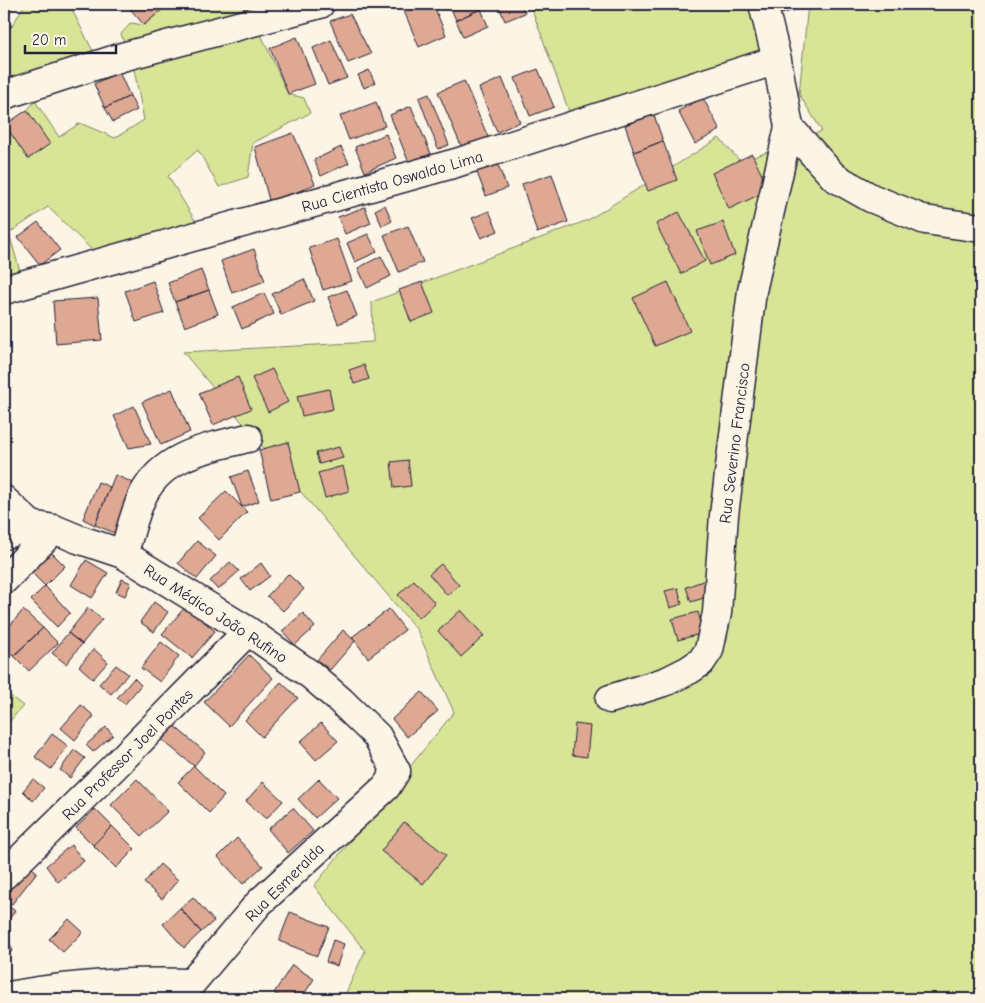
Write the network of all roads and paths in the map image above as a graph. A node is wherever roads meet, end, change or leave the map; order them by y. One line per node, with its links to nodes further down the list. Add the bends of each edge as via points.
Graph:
1 (320, 4): 4 (street, via 122,58)
2 (764, 4): 3 (street)
3 (777, 60): 5 (street); 7 (street, Rua Cientista Oswaldo Lima, via 456,164)
4 (4, 95)
5 (789, 127): 6 (street, via 834,177 870,198 925,220); 15 (street, Rua Severino Francisco, via 752,291 724,516 717,613 709,650 701,662 667,681)
6 (981, 228)
7 (7, 295)
8 (248, 438): 12 (street, via 203,449 166,465 143,496)
9 (4, 500): 10 (street, Rua Médico João Rufino)
10 (42, 527): 11 (street); 12 (street, Rua Médico João Rufino); 13 (street)
11 (4, 535)
12 (123, 554): 14 (street, Rua Médico João Rufino)
13 (4, 580)
14 (248, 631): 16 (street, Rua Médico João Rufino, via 311,675 341,701 377,736); 17 (street, Rua Professor Joel Pontes)
15 (610, 699)
16 (396, 772): 18 (street, Rua Esmeralda, via 386,787 260,903)
17 (4, 874)
18 (184, 991): 19 (street, via 146,981)
19 (4, 997)

